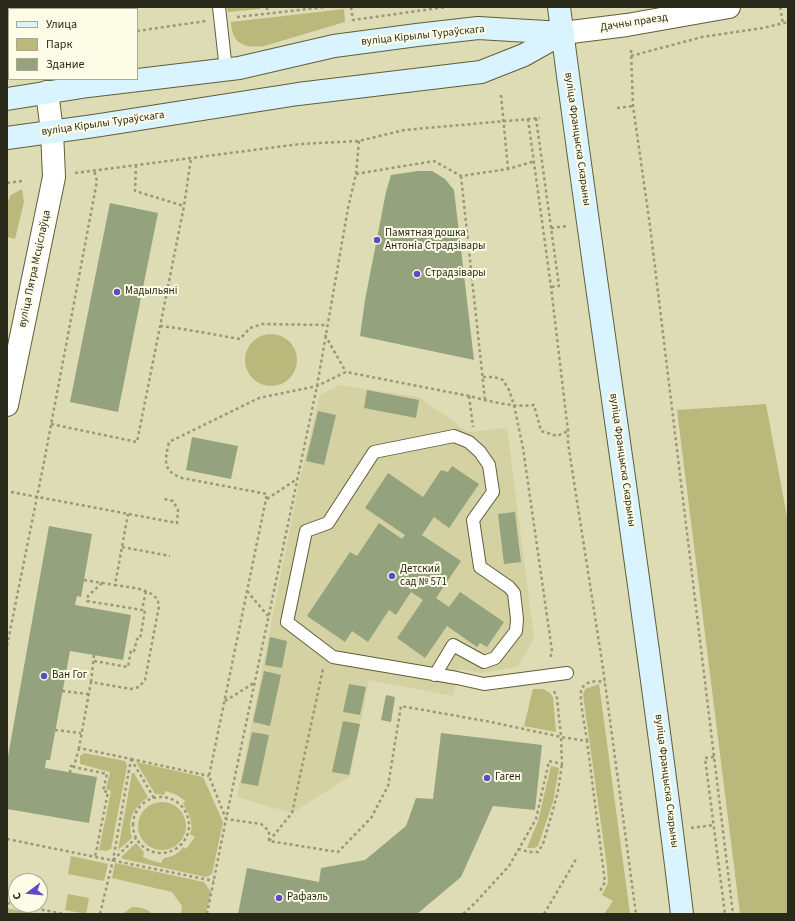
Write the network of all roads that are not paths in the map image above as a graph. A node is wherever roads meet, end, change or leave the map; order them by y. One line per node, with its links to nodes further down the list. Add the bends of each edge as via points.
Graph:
1 (220, 7): 5 (lane)
2 (559, 7): 4 (main road, вуліца Францыска Скарыны)
3 (729, 7): 4 (street, Дачны праезд, via 627,25)
4 (562, 33): 5 (main road, вуліца Кірылы Тураўскага, via 478,28 334,46); 8 (main road, вуліца Кірылы Тураўскага, via 524,55 481,72 298,94); 13 (main road, вуліца Францыска Скарыны, via 647,638)
5 (226, 70): 6 (main road, вуліца Кірылы Тураўскага)
6 (47, 92): 7 (main road, вуліца Кірылы Тураўскага); 8 (street, вуліца Пятра Мсціслаўца)
7 (7, 99)
8 (52, 132): 9 (main road, вуліца Кірылы Тураўскага); 10 (street, вуліца Пятра Мсціслаўца, via 54,177)
9 (7, 138)
10 (7, 405)
11 (567, 673): 12 (lane, via 484,684)
12 (435, 675): 12 (lane, via 333,657 287,622 306,531 328,523 374,452 454,436 469,442 489,465 493,492 473,520 480,567 514,592 517,619 516,631 495,658 484,662 453,645)
13 (682, 914)

